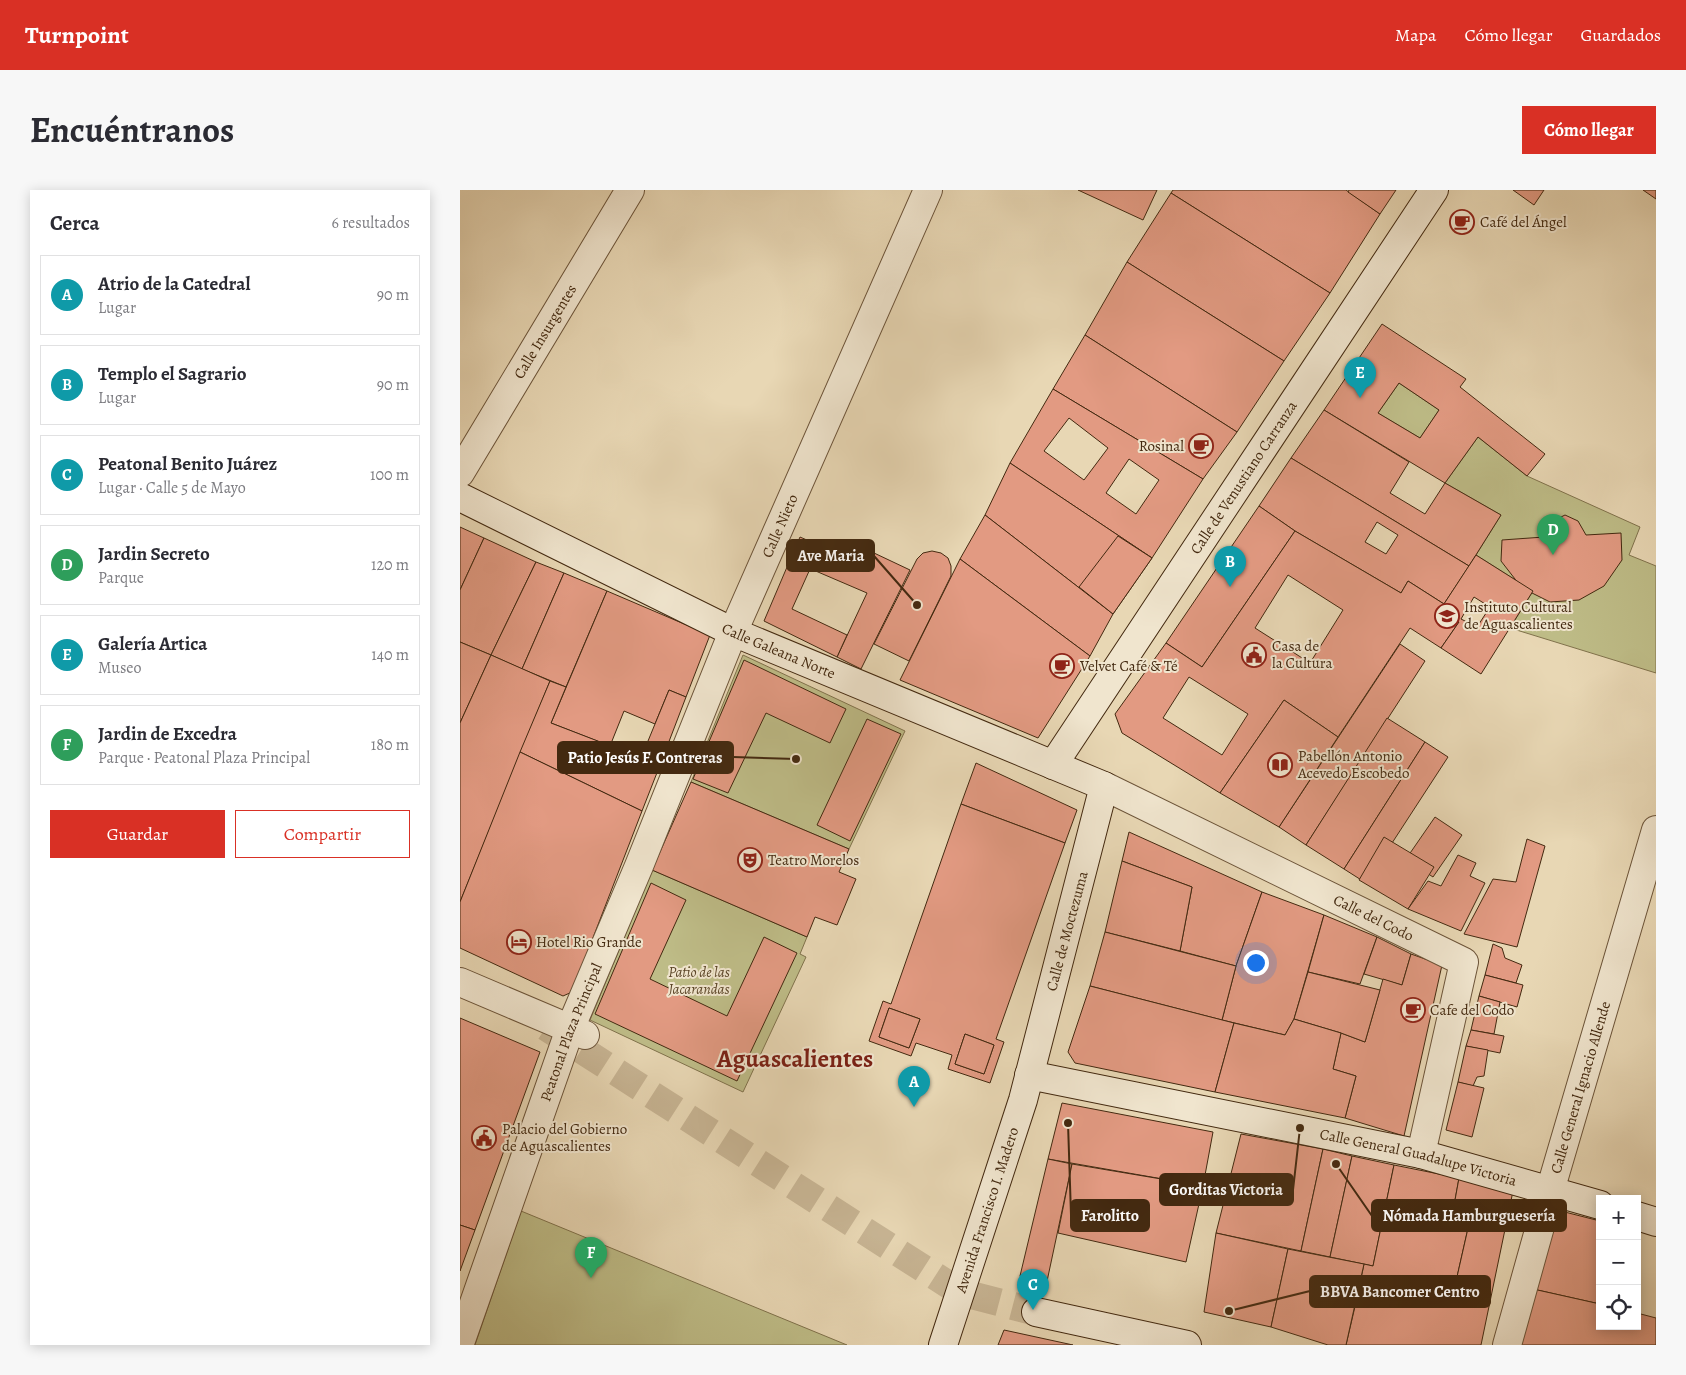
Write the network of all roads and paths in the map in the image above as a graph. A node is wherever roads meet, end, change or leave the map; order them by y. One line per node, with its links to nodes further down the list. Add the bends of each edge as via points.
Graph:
1 (928, 190): 6 (street, Calle Nieto)
2 (1434, 190): 7 (street, Calle de Venustiano Carranza)
3 (622, 192): 4 (street, Calle Insurgentes)
4 (460, 473)
5 (460, 497): 6 (street, Calle Galeana Norte)
6 (733, 632): 7 (street, Calle Galeana Norte); 10 (street, Calle Nieto)
7 (1053, 765): 8 (street, Calle Galeana Norte)
8 (1104, 786): 13 (street, Calle de Moctezuma); 14 (street, Calle del Codo, via 1464,962)
9 (1656, 830): 15 (street, Calle General Ignacio Allende)
10 (639, 866): 12 (street, Peatonal Plaza Principal)
11 (460, 982): 12 (street)
12 (577, 1032): 20 (street, Peatonal Plaza Principal)
13 (1029, 1075): 14 (street, Calle General Guadalupe Victoria); 21 (street, Avenida Francisco I. Madero)
14 (1421, 1154): 15 (street, Calle General Guadalupe Victoria)
15 (1550, 1191): 16 (street, Calle General Guadalupe Victoria); 23 (street, Calle General Ignacio Allende)
16 (1596, 1204)
17 (1641, 1217): 18 (street)
18 (1656, 1222)
19 (1036, 1312): 22 (street)
20 (460, 1343)
21 (943, 1345)
22 (1187, 1345)
23 (1507, 1345)

